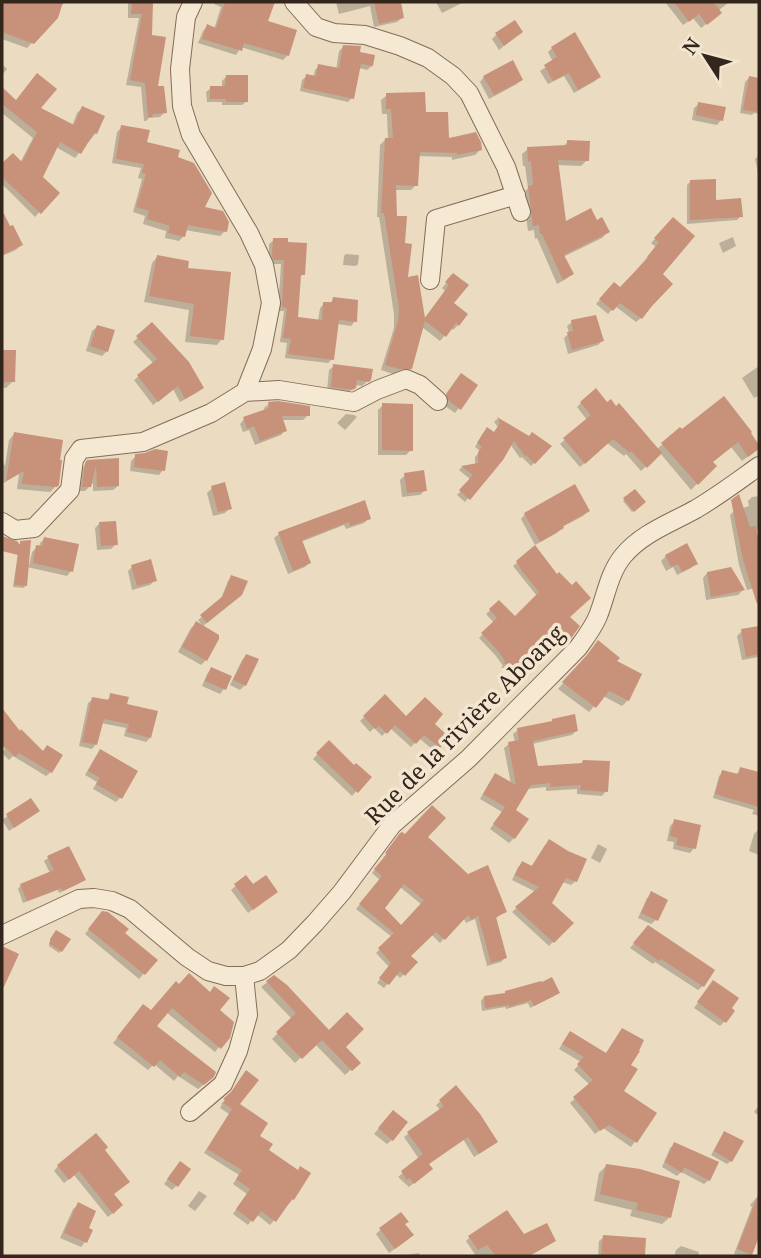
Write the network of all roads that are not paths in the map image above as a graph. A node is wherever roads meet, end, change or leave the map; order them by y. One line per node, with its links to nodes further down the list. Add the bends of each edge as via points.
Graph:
1 (193, 2): 4 (street, via 186,17 180,69 182,106 191,135 264,265 271,303 262,349)
2 (294, 2): 3 (street, via 316,27 400,46 453,76 469,93 506,167 518,204 436,219)
3 (430, 280)
4 (245, 392): 5 (street, via 279,390 354,402 406,379); 7 (street, via 211,414 143,442 81,449 74,458 70,490 34,528 15,530)
5 (438, 401)
6 (759, 466): 9 (street, Rue de la rivière Aboang, via 635,544 612,575 591,632 578,648 468,759 392,825 342,892 289,950 260,971)
7 (2, 522)
8 (2, 935): 9 (street, via 79,899 112,901 130,909 208,971)
9 (244, 976): 10 (street, via 248,1015 238,1051 223,1084)
10 (190, 1112)

